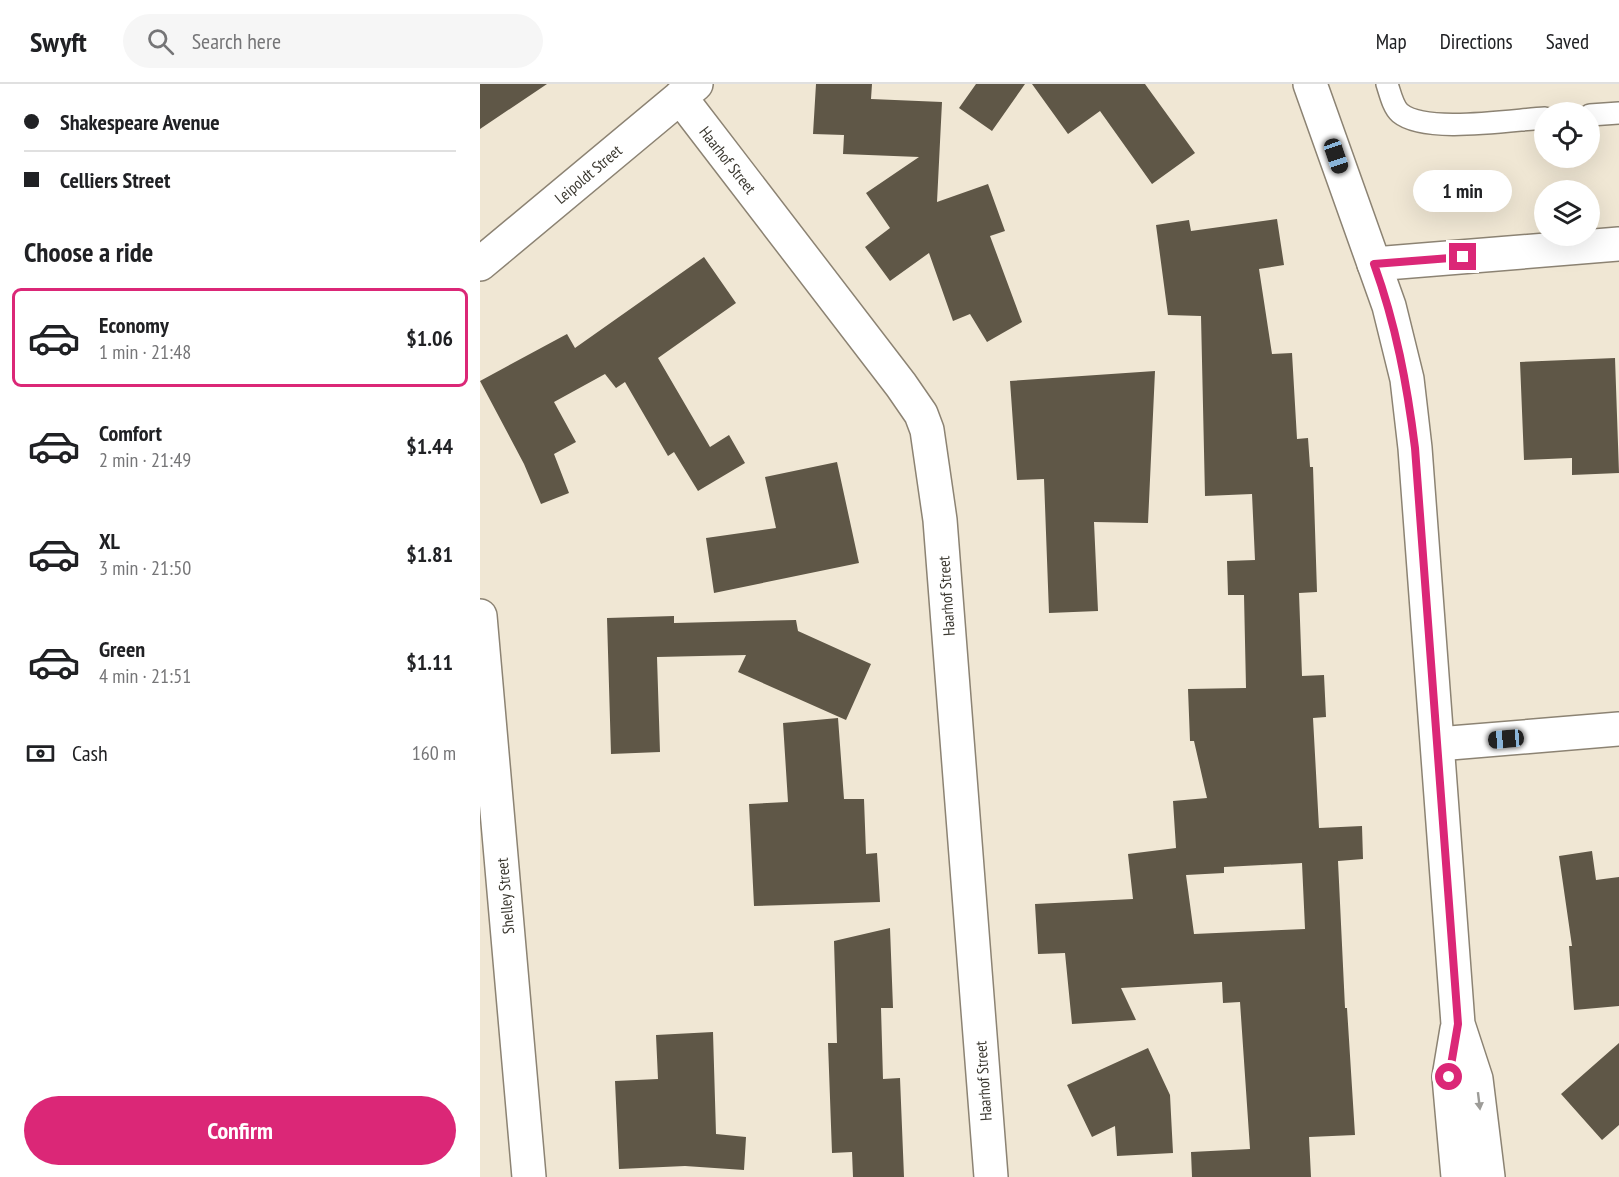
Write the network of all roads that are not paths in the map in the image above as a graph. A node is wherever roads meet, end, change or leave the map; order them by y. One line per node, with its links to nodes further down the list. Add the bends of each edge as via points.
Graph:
1 (1310, 84): 9 (street)
2 (1387, 84): 6 (lane, via 1397,111 1412,122 1438,125)
3 (688, 91): 8 (street, Leipoldt Street); 15 (street, Haarhof Street, via 901,385 927,430 940,520)
4 (1619, 113): 5 (lane)
5 (1600, 114)
6 (1534, 119)
7 (1619, 244): 9 (street)
8 (480, 264)
9 (1374, 264): 12 (street, via 1407,379)
10 (480, 615): 14 (street, Shelley Street)
11 (1619, 729): 12 (street)
12 (1438, 744): 13 (street)
13 (1458, 1024): 16 (street, via 1449,1077); 17 (street, one-way to 17, via 1476,1079)
14 (528, 1177)
15 (991, 1177)
16 (1458, 1177)
17 (1488, 1177)

